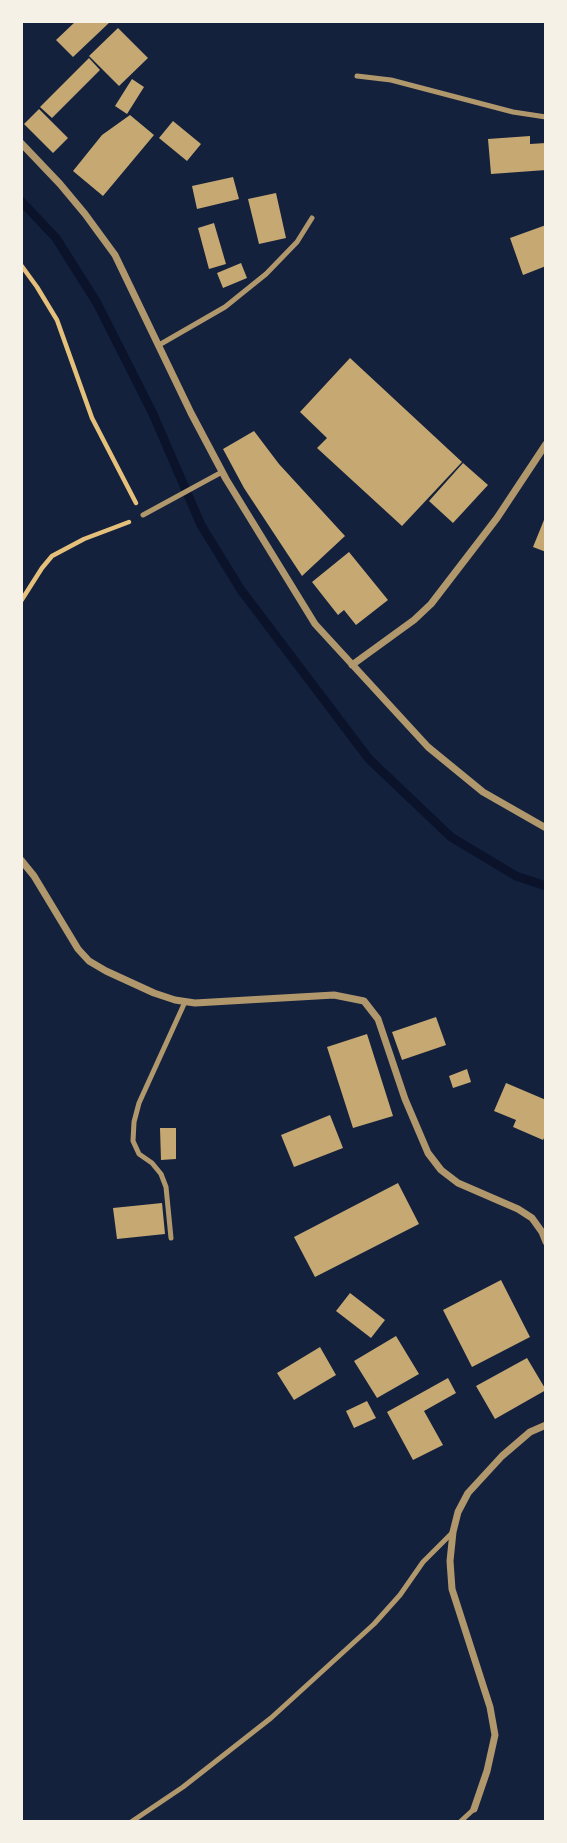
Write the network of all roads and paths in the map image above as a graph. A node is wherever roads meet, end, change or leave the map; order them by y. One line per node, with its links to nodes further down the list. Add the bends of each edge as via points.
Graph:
1 (357, 76): 2 (lane)
2 (546, 117)
3 (21, 143): 6 (street, via 60,184 115,255)
4 (312, 218): 6 (lane, via 297,242 266,274 225,307)
5 (21, 265): 9 (path, via 57,320 92,418)
6 (159, 345): 8 (street)
7 (546, 446): 11 (street, via 431,604)
8 (222, 472): 9 (lane); 11 (street, via 316,624)
9 (143, 515): 10 (path, via 52,556)
10 (21, 601)
11 (352, 665): 12 (street, via 428,747 483,792)
12 (546, 828)
13 (21, 860): 14 (street, via 89,961 133,984)
14 (185, 1002): 15 (lane, via 134,1122 139,1154 161,1174 166,1187); 16 (street, via 334,995 364,1001 378,1019 428,1153 458,1183 519,1209 532,1219)
15 (171, 1238)
16 (546, 1242)
17 (546, 1424): 18 (street, via 502,1456 468,1493)
18 (453, 1532): 19 (street, via 452,1589 495,1735); 20 (lane, via 374,1624 271,1718)
19 (474, 1809): 21 (lane)
20 (131, 1822)
21 (460, 1822)

